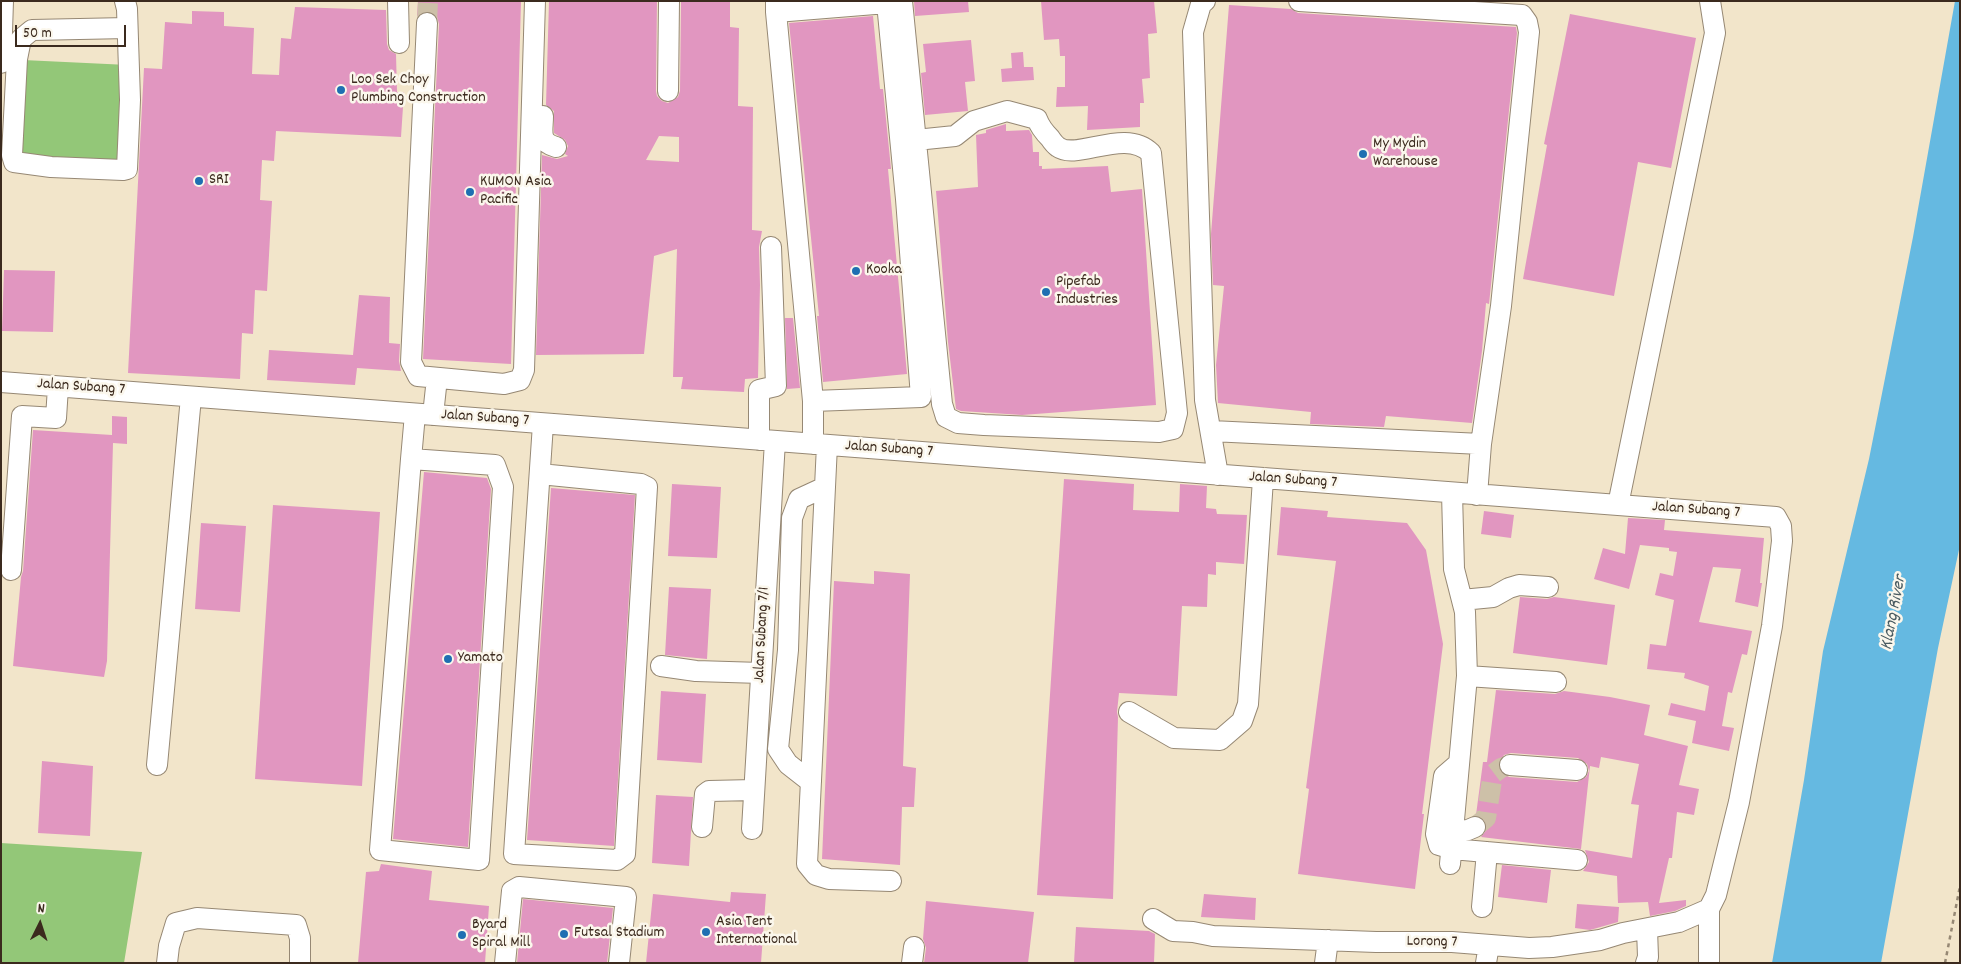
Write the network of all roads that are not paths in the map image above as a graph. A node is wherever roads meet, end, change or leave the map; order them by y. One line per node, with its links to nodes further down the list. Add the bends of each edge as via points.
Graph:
1 (4, 1): 14 (street)
2 (125, 1): 13 (street)
3 (398, 1): 15 (street)
4 (535, 1): 21 (street, via 524,370 520,380 504,384)
5 (544, 1): 19 (street, via 542,138)
6 (669, 1): 17 (street)
7 (902, 1): 18 (street)
8 (1205, 1): 28 (street, via 1201,4 1193,32 1205,400)
9 (1299, 1): 30 (street, via 1522,15 1527,22 1529,32 1501,306)
10 (1710, 1): 39 (street, via 1715,33)
11 (776, 7): 25 (street); 25 (street, via 887,3 906,199 921,397)
12 (427, 23): 21 (street, via 411,362 418,376)
13 (127, 28): 13 (street, via 130,116 127,169 69,168 14,162 17,59 23,36 32,30)
14 (2, 37): 16 (street)
15 (400, 44)
16 (1, 63)
17 (668, 92)
18 (916, 140): 18 (street, via 942,404 946,417 958,423 984,425 1159,432 1173,428 1177,413 1151,153 1144,146 1121,142 1071,150 1058,148 1037,119 1007,111 974,121 955,136)
19 (556, 147)
20 (771, 247): 29 (street, Jalan Subang 7/1, via 776,386 759,390)
21 (437, 378): 26 (street)
22 (1, 382): 23 (street, Jalan Subang 7)
23 (58, 387): 24 (street, Jalan Subang 7); 40 (street, via 56,418 22,416)
24 (191, 397): 26 (street, Jalan Subang 7); 48 (street)
25 (813, 401): 31 (street)
26 (424, 414): 27 (street, Jalan Subang 7); 32 (street)
27 (543, 424): 29 (street, Jalan Subang 7); 33 (street)
28 (1211, 431): 30 (street); 34 (street)
29 (767, 441): 31 (street, Jalan Subang 7); 44 (street, Jalan Subang 7/1)
30 (1481, 444): 38 (street)
31 (820, 445): 34 (street, Jalan Subang 7); 36 (street)
32 (411, 459): 32 (street, via 495,465 503,487 479,860 380,850)
33 (540, 474): 33 (street, via 647,487 625,854 617,860 514,854)
34 (1218, 475): 35 (street, Jalan Subang 7)
35 (1263, 478): 37 (street, Jalan Subang 7); 47 (street, via 1248,704 1242,721 1220,740 1174,738)
36 (825, 488): 51 (street); 51 (street, via 800,499 792,518 788,650 778,749 788,764)
37 (1452, 493): 38 (street, Jalan Subang 7); 42 (street, via 1454,568)
38 (1477, 495): 39 (street, Jalan Subang 7)
39 (1618, 505): 61 (street, Jalan Subang 7, via 1776,518 1781,526 1772,626 1739,802 1716,895)
40 (11, 570)
41 (1548, 587): 42 (street, via 1519,585 1493,597)
42 (1462, 600): 45 (street)
43 (661, 666): 44 (street)
44 (761, 673): 52 (street, Jalan Subang 7/1)
45 (1467, 676): 46 (street); 56 (street, via 1459,763 1444,776 1436,834 1439,845)
46 (1556, 682)
47 (1130, 712)
48 (158, 765)
49 (1510, 765): 50 (street)
50 (1577, 770)
51 (811, 782): 59 (street, via 807,864 816,875 828,879)
52 (754, 790): 54 (street, via 721,790 705,794); 55 (street, Jalan Subang 7/1)
53 (1474, 826): 56 (street)
54 (702, 827)
55 (752, 829)
56 (1452, 849): 57 (street)
57 (1487, 852): 58 (street); 60 (street)
58 (1577, 860)
59 (890, 881)
60 (1482, 907)
61 (1709, 909): 63 (street, Lorong 7, via 1679,922); 72 (street)
62 (1153, 919): 64 (street, Lorong 7, via 1173,931 1213,936)
63 (1646, 929): 65 (street, Lorong 7, via 1600,940); 71 (street)
64 (1328, 940): 65 (street, Lorong 7, via 1452,942); 70 (street)
65 (1487, 954)
66 (167, 963): 67 (street, via 176,923 197,918 296,925 300,938)
67 (300, 963)
68 (505, 963): 69 (street, via 512,891 519,887 626,897)
69 (620, 963)
70 (1325, 963)
71 (1646, 963)
72 (1709, 963)

